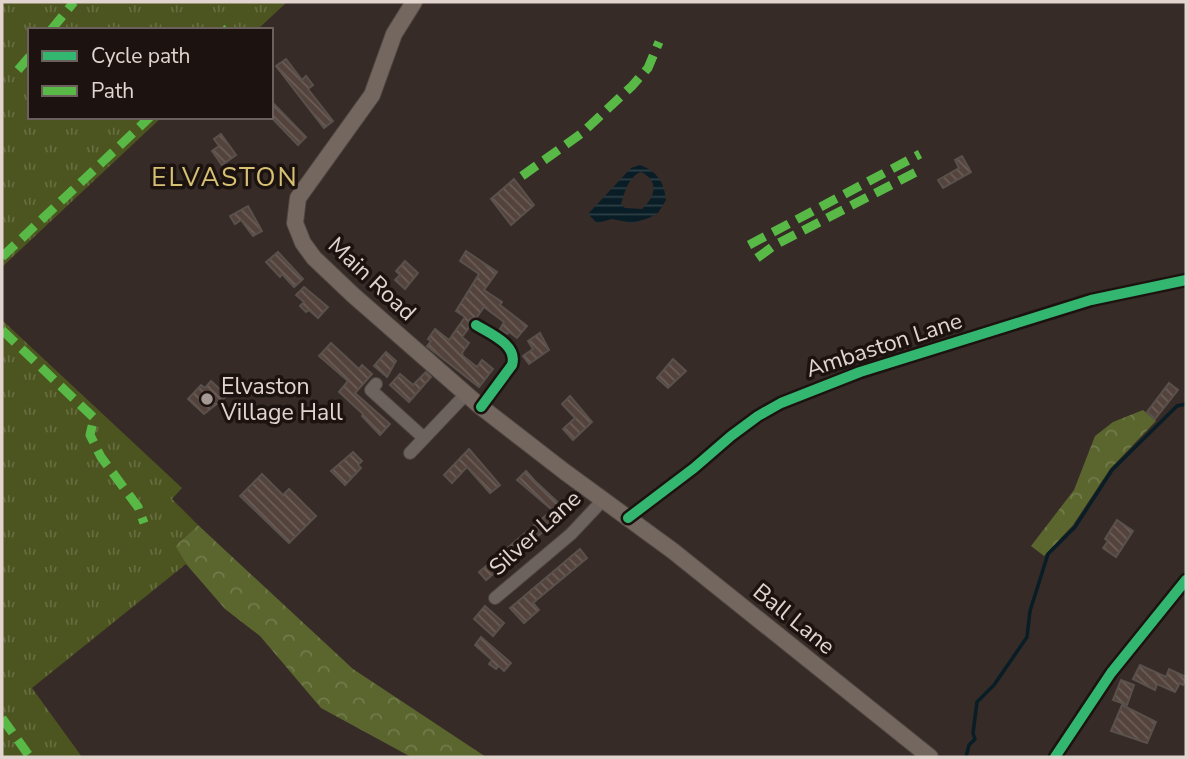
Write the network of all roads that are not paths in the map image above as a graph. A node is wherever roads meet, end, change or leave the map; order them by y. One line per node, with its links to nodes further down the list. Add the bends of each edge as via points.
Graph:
1 (414, 2): 5 (main road, Main Road, via 394,34 372,94 303,189 295,223 314,258)
2 (1186, 280): 10 (street, Ambaston Lane, via 1091,300 860,372 780,403)
3 (476, 325): 6 (street, via 510,348 514,358)
4 (376, 384): 7 (street, via 371,390)
5 (466, 394): 6 (main road, Main Road); 7 (street)
6 (481, 407): 9 (main road, Main Road)
7 (424, 438): 8 (street)
8 (410, 453)
9 (603, 500): 10 (main road, Main Road); 12 (street, Silver Lane, via 571,534)
10 (628, 518): 13 (main road, Ball Lane)
11 (1186, 580): 14 (street, via 1111,673)
12 (495, 598)
13 (930, 757)
14 (1055, 757)

